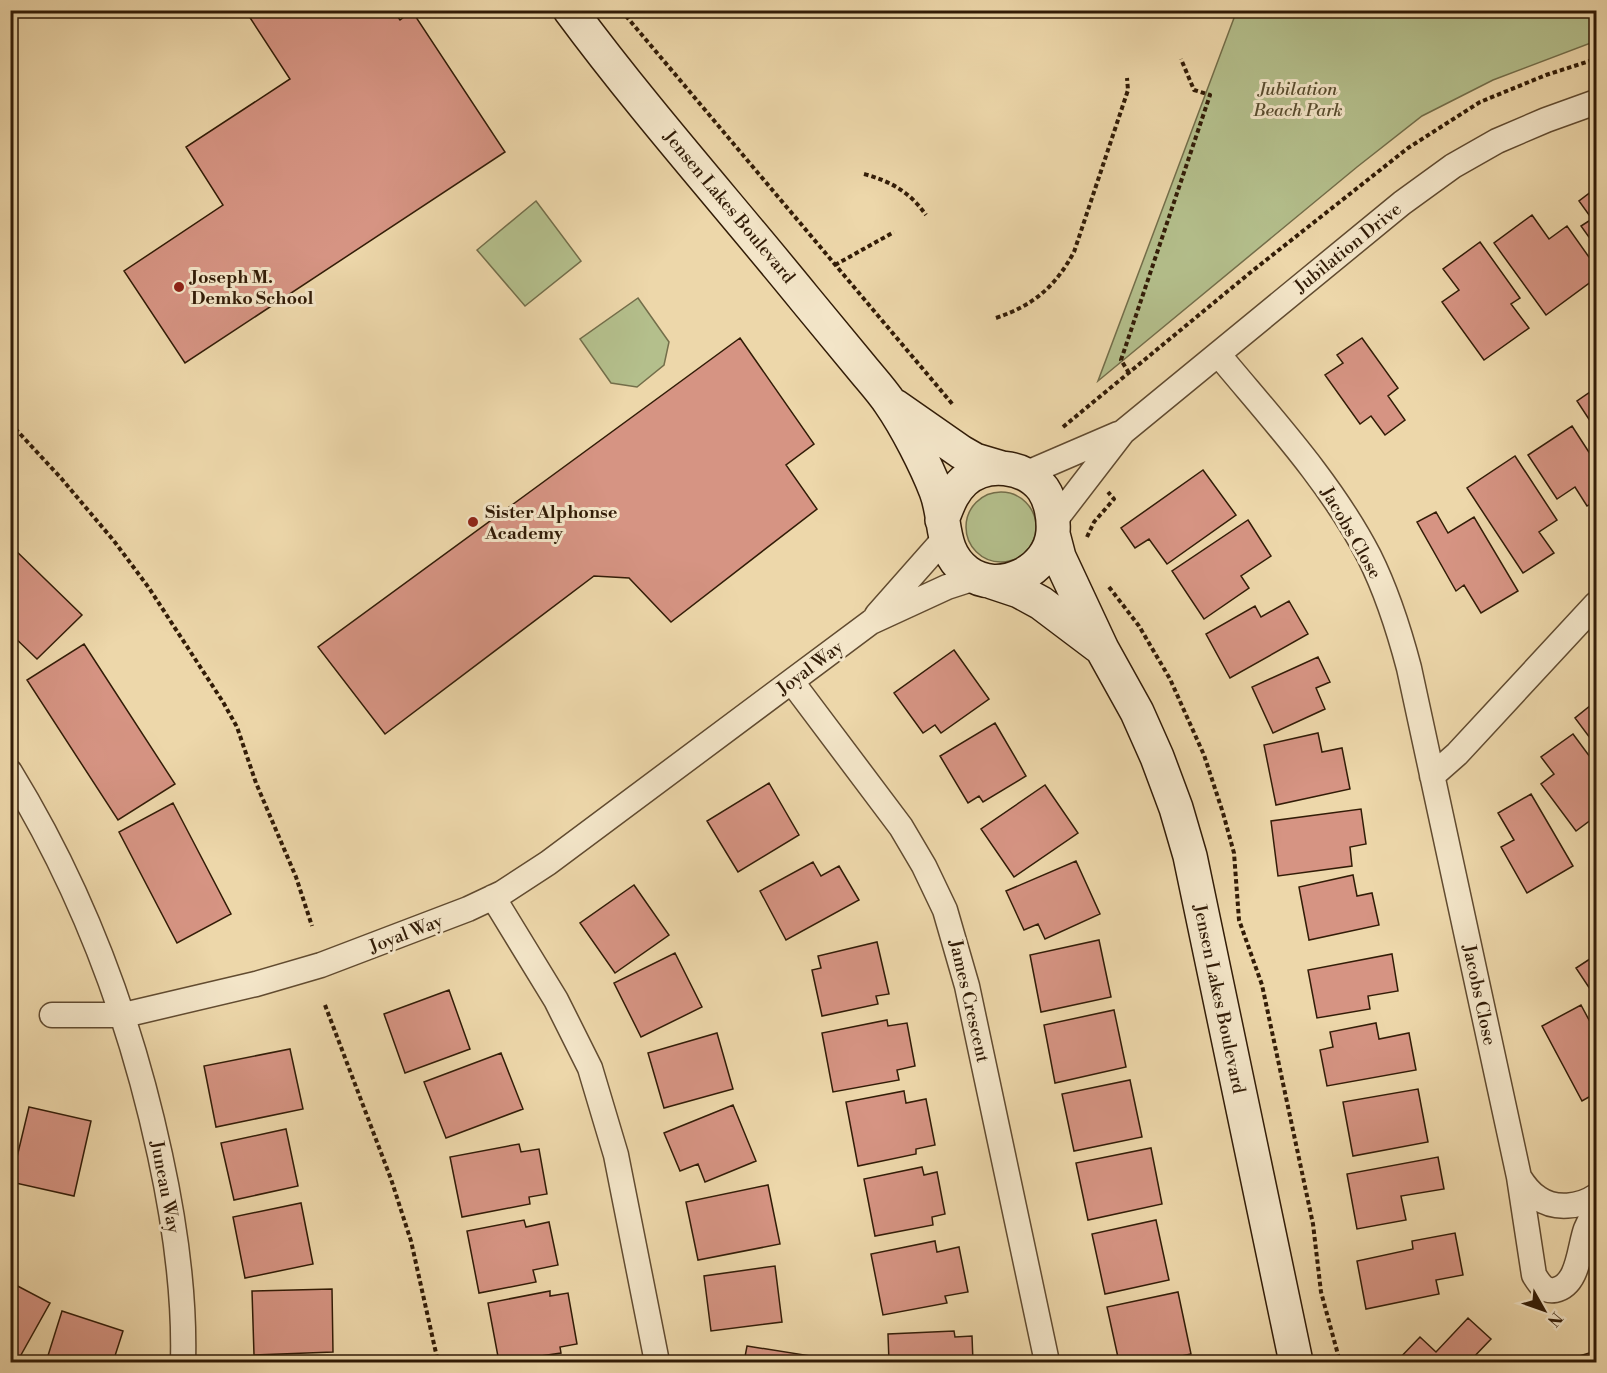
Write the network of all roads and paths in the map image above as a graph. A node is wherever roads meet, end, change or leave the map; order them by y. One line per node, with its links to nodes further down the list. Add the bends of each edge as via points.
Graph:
1 (570, 10): 14 (street, Jensen Lakes Boulevard)
2 (621, 10): 10 (path)
3 (1181, 59): 13 (path, via 1194,90 1210,95 1120,360)
4 (1596, 59): 13 (path, via 1480,102 1408,148)
5 (1127, 78): 11 (path, via 1128,90 1065,269 1040,297)
6 (1596, 102): 12 (street, Jubilation Drive, via 1497,141 1453,166)
7 (864, 174): 8 (path, via 900,188)
8 (926, 215)
9 (894, 232): 10 (path)
10 (835, 265): 15 (path)
11 (996, 318)
12 (1218, 354): 18 (street, Jubilation Drive); 28 (street, Jacobs Close, via 1308,464 1368,556 1401,640)
13 (1129, 373): 17 (path)
14 (891, 403): 19 (street, Jensen Lakes Boulevard, via 975,460); 20 (street, Jensen Lakes Boulevard, via 930,476)
15 (958, 411)
16 (10, 423): 30 (path, via 114,541 223,702 237,726)
17 (1057, 432)
18 (1123, 432): 19 (street, Jubilation Drive, via 1081,452); 21 (street, Jubilation Drive)
19 (1014, 471): 20 (street, via 983,469 964,480 951,496); 21 (street, via 1043,489 1053,511)
20 (944, 529): 22 (street, via 953,556 968,573); 24 (street, Joyal Way)
21 (1053, 529): 22 (street, via 1047,554 1032,570 1010,580); 25 (street, Jensen Lakes Boulevard, via 1059,557)
22 (983, 579): 24 (street, Joyal Way, via 947,587); 25 (street, Jensen Lakes Boulevard, via 1041,603)
23 (1596, 604): 28 (street)
24 (871, 622): 26 (street, Joyal Way)
25 (1102, 649): 41 (street, Jensen Lakes Boulevard, via 1157,757 1190,856)
26 (792, 682): 29 (street, Joyal Way, via 548,863); 40 (street, James Crescent, via 901,826 945,910 967,986)
27 (10, 772): 33 (street, via 75,893)
28 (1432, 777): 34 (street, Jacobs Close)
29 (493, 897): 33 (street, Joyal Way, via 321,965); 39 (street, via 556,1000 590,1068 616,1155)
30 (312, 926)
31 (326, 1005): 38 (path, via 411,1241)
32 (52, 1015): 33 (street, Joyal Way)
33 (124, 1015): 37 (street, Juneau Way, via 173,1220 184,1318)
34 (1519, 1177): 35 (street, Jacobs Close, via 1536,1198 1548,1203 1574,1205); 36 (street, Jacobs Close, via 1534,1275 1547,1290 1556,1290 1569,1282)
35 (1596, 1196)
36 (1596, 1208)
37 (183, 1362)
38 (438, 1362)
39 (657, 1362)
40 (1047, 1362)
41 (1296, 1362)

